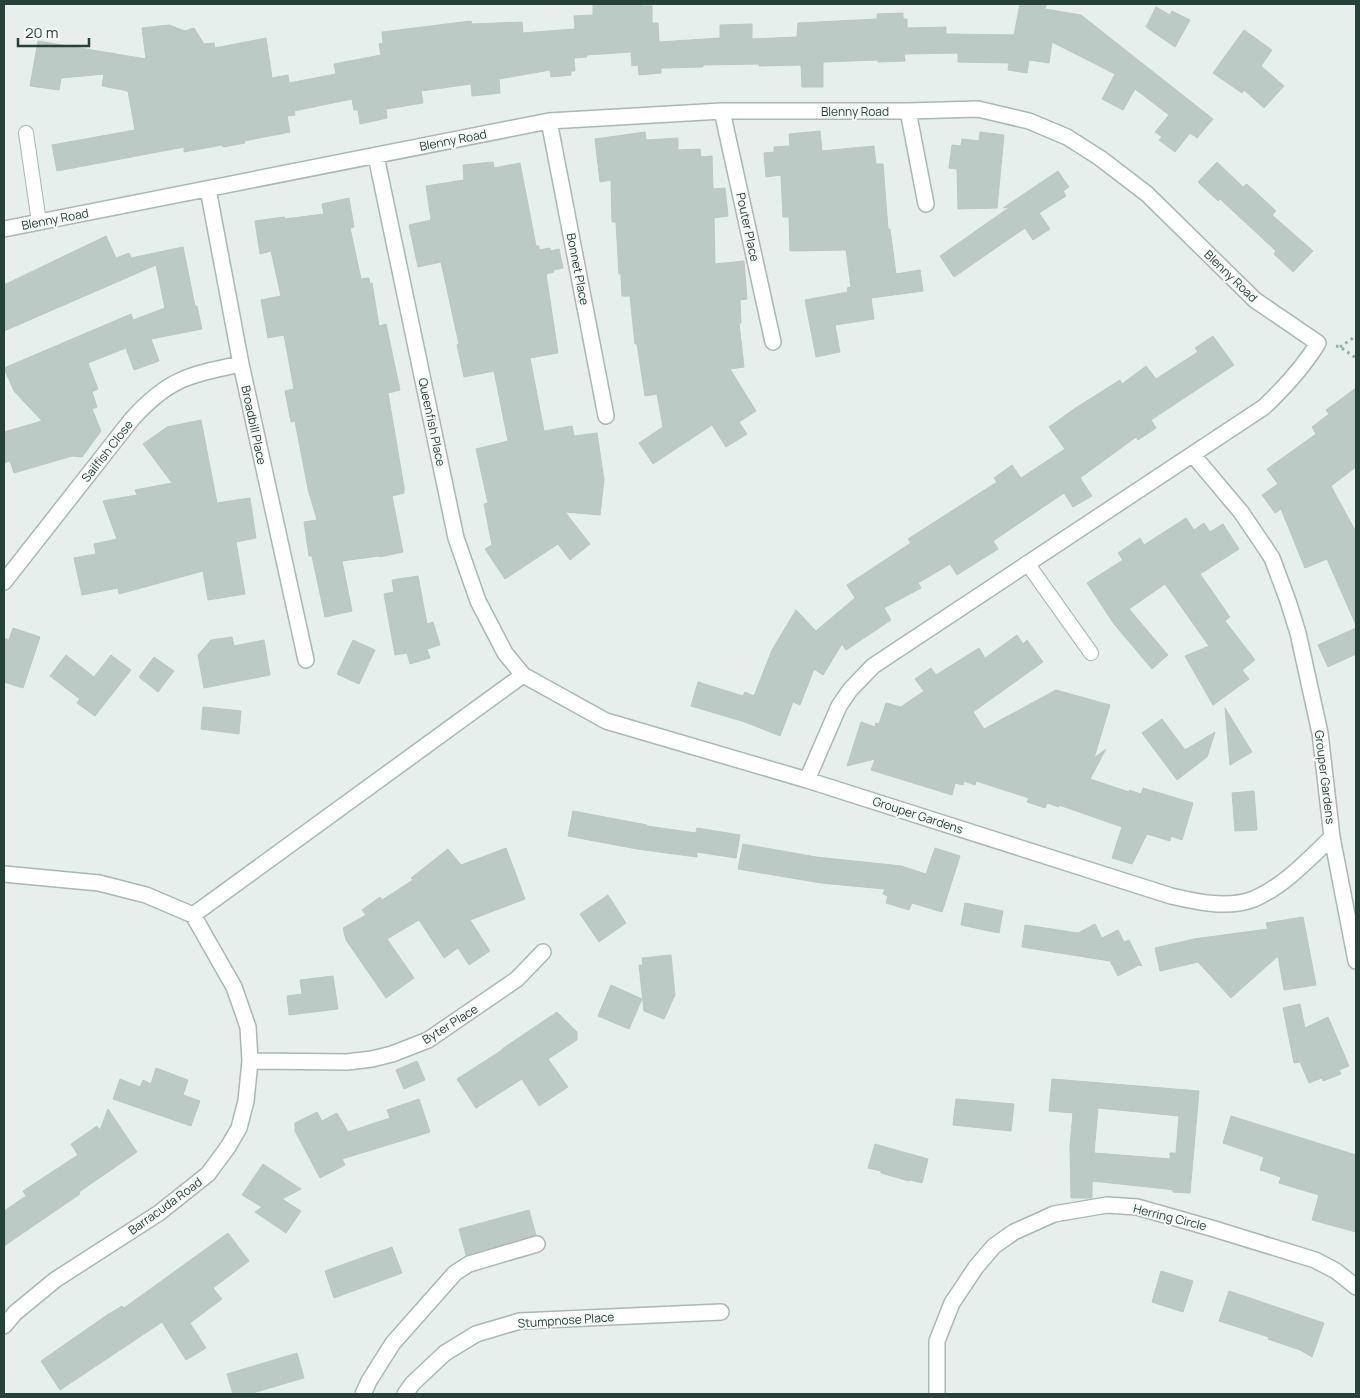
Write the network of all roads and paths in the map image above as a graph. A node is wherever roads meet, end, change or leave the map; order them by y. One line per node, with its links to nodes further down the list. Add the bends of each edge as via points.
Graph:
1 (722, 111): 2 (street, Blenny Road); 3 (street, Blenny Road); 11 (street, Pouter Place)
2 (908, 111): 7 (street); 15 (street, Blenny Road, via 978,109 1029,121 1067,137 1148,194 1255,300 1318,343 1285,388 1264,407)
3 (549, 121): 5 (street, Blenny Road); 14 (street, Bonnet Place)
4 (26, 133): 8 (lane)
5 (376, 156): 6 (street, Blenny Road); 20 (street, Queenfish Place, via 456,538 478,601 505,653)
6 (208, 189): 8 (street, Blenny Road); 13 (street, Broadbill Place)
7 (926, 204)
8 (39, 222): 9 (street, Blenny Road)
9 (4, 229)
10 (1356, 336): 12 (path)
11 (773, 342)
12 (1340, 346)
13 (241, 364): 17 (street, Sailfish Close, via 177,381 147,402); 19 (street, Broadbill Place)
14 (606, 416)
15 (1193, 455): 16 (street); 22 (street, Grouper Gardens, via 1241,512 1272,558 1288,601 1320,733)
16 (1028, 563): 18 (lane); 21 (street, via 886,657 859,679 839,706)
17 (4, 582)
18 (1091, 653)
19 (306, 660)
20 (523, 675): 21 (street, Grouper Gardens, via 606,721); 24 (street)
21 (807, 780): 22 (street, Grouper Gardens, via 1171,896 1214,904 1253,899 1268,891)
22 (1332, 837): 26 (street)
23 (4, 874): 24 (street, via 99,883 146,896)
24 (193, 915): 27 (street, Barracuda Road, via 234,987 248,1027)
25 (543, 952): 27 (street, Byter Place, via 517,979 428,1040 372,1059 347,1062)
26 (1356, 961)
27 (250, 1061): 31 (street, Barracuda Road, via 246,1101 239,1128 208,1174 159,1213 55,1280)
28 (537, 1244): 32 (street, via 469,1264 455,1273 393,1343)
29 (1356, 1287): 34 (street, Herring Circle, via 1315,1260 1137,1207 1107,1205 1054,1214 1014,1232 994,1246 952,1303 937,1341)
30 (721, 1312): 33 (street, Stumpnose Place, via 520,1321 476,1334 445,1353)
31 (4, 1326)
32 (363, 1394)
33 (405, 1394)
34 (936, 1394)

